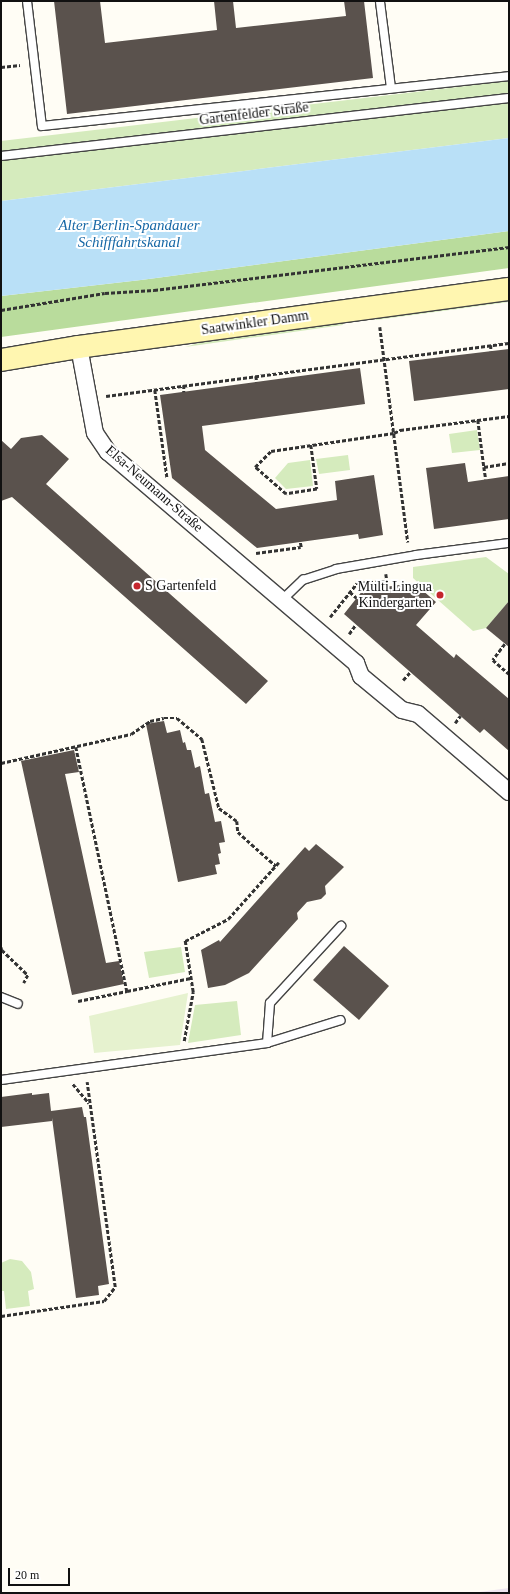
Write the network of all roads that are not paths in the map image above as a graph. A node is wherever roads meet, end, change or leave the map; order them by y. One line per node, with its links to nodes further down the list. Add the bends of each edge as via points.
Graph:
1 (27, 1): 4 (lane, via 42,126)
2 (380, 2): 4 (lane)
3 (509, 76): 4 (lane)
4 (392, 88)
5 (509, 98): 6 (lane, Gartenfelder Straße)
6 (1, 156)
7 (509, 289): 8 (main road, Saatwinkler Damm)
8 (79, 347): 9 (main road, Saatwinkler Damm); 11 (street, Elsa-Neumann-Straße, via 95,433 108,452)
9 (1, 360)
10 (509, 543): 11 (lane, via 413,555 336,569 303,580)
11 (283, 599): 12 (street, Elsa-Neumann-Straße, via 356,663 361,676 402,710 418,714)
12 (509, 792)
13 (341, 926): 17 (lane, via 270,1003)
14 (1, 997): 15 (lane)
15 (18, 1004)
16 (341, 1020): 17 (lane)
17 (267, 1044): 18 (lane)
18 (1, 1080)

